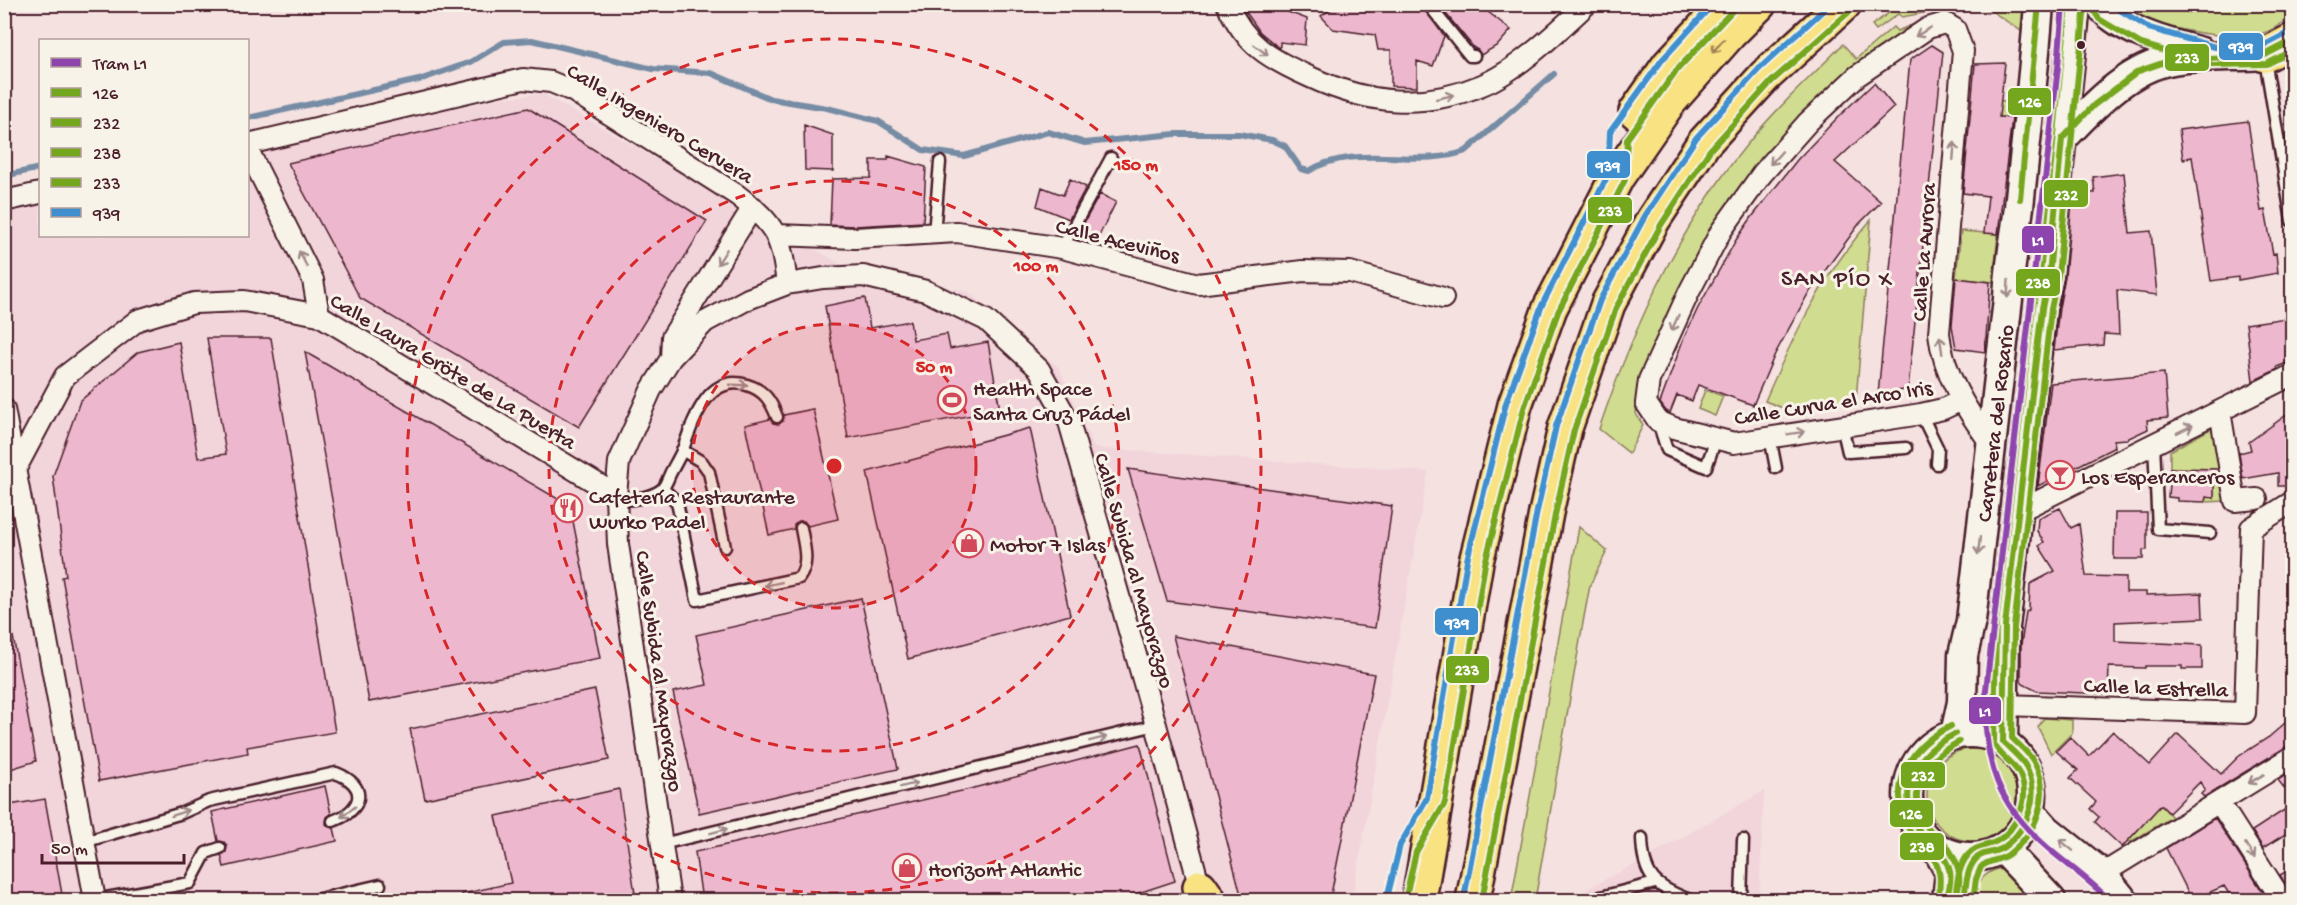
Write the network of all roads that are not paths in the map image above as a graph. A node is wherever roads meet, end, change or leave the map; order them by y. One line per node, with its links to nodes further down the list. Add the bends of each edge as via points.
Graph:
1 (1227, 4): 3 (street, one-way to 3, via 1245,36 1282,65 1382,101 1416,102 1484,85 1515,66)
2 (1428, 4): 11 (lane)
3 (1587, 4)
4 (1726, 4): 18 (highway, via 1669,65 1618,136)
5 (1759, 4): 18 (highway, one-way to 18, via 1669,102)
6 (1844, 4): 80 (highway, via 1765,76 1703,144 1653,220 1608,304 1565,428)
7 (2039, 4): 40 (main road, Carretera del Rosario, one-way to 40)
8 (2076, 4): 13 (main road, Carretera del Rosario)
9 (2100, 4): 12 (main road, via 2104,12 2145,36)
10 (2279, 48): 12 (main road); 22 (lane, via 2267,79)
11 (1474, 56)
12 (2214, 56): 13 (main road, via 2171,60 2139,71 2094,105)
13 (2062, 139): 51 (main road, Carretera del Rosario)
14 (249, 144): 21 (street, Calle Ingeniero Cervera, via 536,79 573,91)
15 (249, 152): 28 (street, one-way to 15, via 313,280)
16 (1111, 158): 25 (lane)
17 (940, 162): 23 (lane)
18 (1617, 177): 60 (highway, via 1550,308 1515,405 1476,562)
19 (39, 193): 20 (street)
20 (4, 201)
21 (753, 207): 24 (street, Calle Ingeniero Cervera); 29 (street, one-way to 29, via 672,336)
22 (2292, 221)
23 (934, 234): 24 (street, Calle Aceviños, via 855,238); 25 (street, Calle Aceviños, via 957,232)
24 (777, 235): 26 (street, Calle Ingeniero Cervera)
25 (1062, 248): 27 (street, Calle Aceviños, via 1198,284 1303,271 1350,272)
26 (787, 284): 29 (street, Calle Subida al Mayorazgo, via 748,298 705,322); 56 (street, Calle Subida al Mayorazgo, via 863,276 926,291 986,320 1039,369 1069,422)
27 (1443, 298)
28 (319, 315): 46 (street, Calle Laura Gröte de La Puerta, via 244,301 194,303 138,320 65,376); 48 (street, Calle Laura Gröte de La Puerta)
29 (671, 358): 48 (street, Calle Subida al Mayorazgo, via 651,390 619,462)
30 (2292, 375): 33 (street)
31 (1962, 400): 34 (street, Calle Curva el Arco Iris); 36 (street, Calle La Aurora, one-way to 36, via 1941,352 1940,333 1963,51 1955,29 1945,23 1928,28 1857,76 1808,122 1762,174 1721,231 1649,380 1646,403); 40 (street, Calle La Aurora)
32 (4, 409): 46 (street)
33 (2220, 411): 41 (street, one-way to 33); 49 (street, via 2235,501)
34 (1922, 414): 37 (street, Calle Curva el Arco Iris); 44 (lane, via 1938,449)
35 (777, 417): 43 (lane, one-way to 35, via 704,400 731,384 741,383 763,393)
36 (1658, 421): 39 (street, Calle Curva el Arco Iris); 39 (lane, via 1667,450 1706,467)
37 (1842, 426): 38 (street, Calle Curva el Arco Iris, one-way to 37); 42 (lane, via 1848,452)
38 (1770, 437): 39 (street, Calle Curva el Arco Iris, via 1734,443); 45 (lane)
39 (1716, 439)
40 (1991, 444): 57 (main road, Carretera del Rosario, one-way to 57, via 1971,621 1963,655 1962,702)
41 (2154, 444): 51 (street); 53 (lane, via 2158,529)
42 (1906, 448)
43 (682, 450): 47 (lane); 54 (lane, via 702,462 709,472)
44 (1937, 464)
45 (1776, 468)
46 (15, 471): 66 (street)
47 (663, 489): 48 (lane, via 646,497); 52 (lane, one-way to 47, via 806,559 799,579 697,600 677,502)
48 (616, 498): 67 (street, Calle Subida al Mayorazgo, via 618,543)
49 (2257, 499)
50 (2292, 502): 55 (street, Calle la Estrella, via 2250,528 2245,713)
51 (2019, 512): 55 (main road, Carretera del Rosario, via 2005,626)
52 (801, 528)
53 (2210, 533)
54 (725, 547)
55 (2004, 705): 58 (main road, Carretera del Rosario)
56 (1156, 725): 67 (lane, one-way to 56); 74 (street, Calle Subida al Mayorazgo)
57 (1955, 734): 58 (main road, via 1984,734); 69 (main road, via 1943,738 1921,756 1909,782 1909,809 1921,834)
58 (2003, 741): 62 (main road, via 2026,766 2032,788)
59 (2292, 757): 61 (street, one-way to 61)
60 (1436, 801): 78 (highway, via 1408,849); 79 (highway)
61 (2219, 802): 71 (street); 88 (street, one-way to 88)
62 (2031, 812): 70 (main road, via 2024,826); 71 (main road, one-way to 62)
63 (333, 820): 66 (lane, one-way to 63, via 209,801 336,773 355,784 358,803)
64 (1642, 838): 72 (lane, via 1643,860)
65 (1743, 840): 83 (lane)
66 (84, 842): 75 (street)
67 (662, 844): 77 (street, Calle Subida al Mayorazgo)
68 (220, 848): 75 (lane, via 206,853 190,883)
69 (1937, 849): 70 (main road, via 1957,856); 84 (main road, via 1950,873)
70 (1990, 853): 85 (main road, via 1968,874); 86 (main road)
71 (2102, 874): 87 (main road)
72 (1655, 883): 81 (lane); 82 (lane)
73 (380, 885): 76 (lane)
74 (1204, 896)
75 (95, 900)
76 (315, 900)
77 (670, 900)
78 (1396, 900)
79 (1419, 900)
80 (1473, 900)
81 (1589, 900)
82 (1690, 900)
83 (1741, 900)
84 (1947, 900)
85 (1964, 900)
86 (2051, 900)
87 (2123, 900)
88 (2282, 900)

